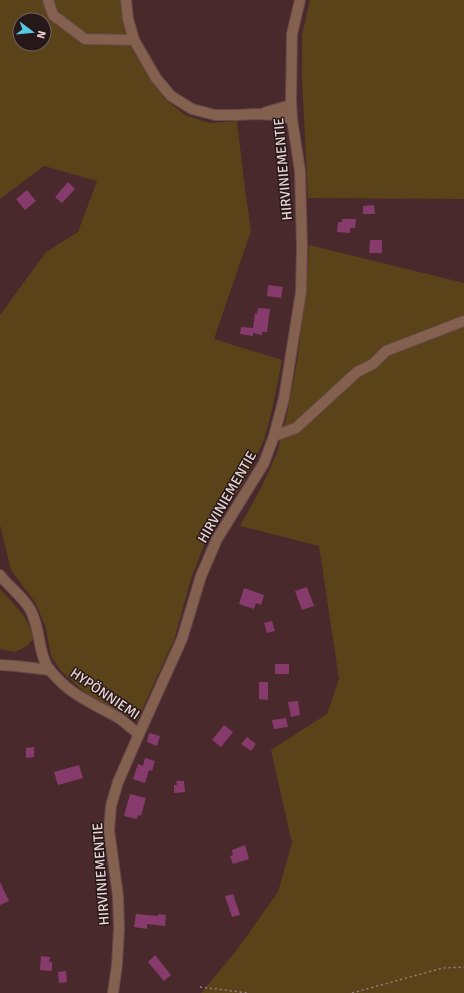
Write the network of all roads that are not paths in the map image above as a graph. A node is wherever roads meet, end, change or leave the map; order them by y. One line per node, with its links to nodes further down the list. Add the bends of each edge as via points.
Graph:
1 (48, 0): 4 (street, via 53,15 85,39)
2 (126, 0): 4 (street)
3 (300, 0): 5 (street, HIRVINIEMENTIE, via 292,34)
4 (134, 40): 6 (street, via 156,78 172,96 192,109 215,115)
5 (292, 105): 6 (street); 7 (street, HIRVINIEMENTIE)
6 (257, 114): 7 (street)
7 (292, 119): 9 (street, HIRVINIEMENTIE, via 300,171 301,292 284,398)
8 (464, 321): 9 (street, via 386,351 372,364 357,372 296,428)
9 (274, 436): 13 (street, HIRVINIEMENTIE, via 264,463 217,539 201,576 182,639)
10 (0, 575): 12 (street, HYPÖNNIEMI, via 30,610 37,626 44,661)
11 (0, 665): 12 (street)
12 (50, 670): 13 (street, HYPÖNNIEMI, via 81,698 118,718)
13 (139, 734): 14 (street, HIRVINIEMENTIE, via 118,782 111,806 109,830 118,896 119,928)
14 (113, 993)

